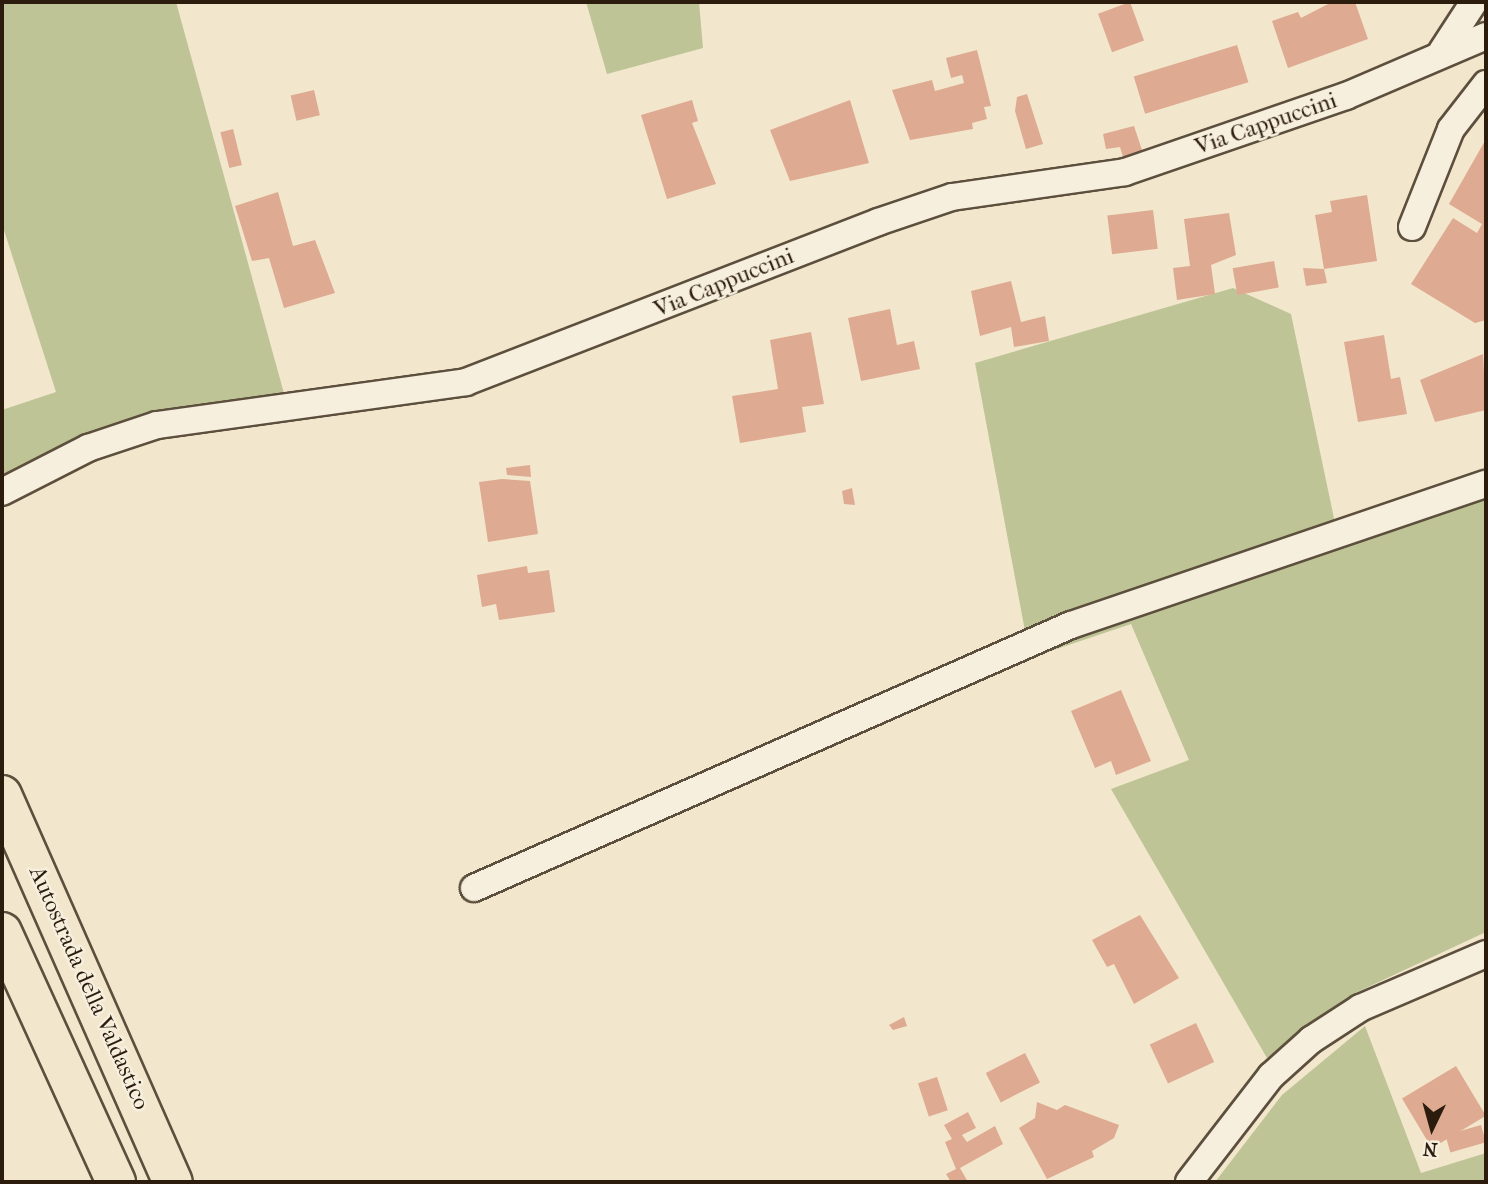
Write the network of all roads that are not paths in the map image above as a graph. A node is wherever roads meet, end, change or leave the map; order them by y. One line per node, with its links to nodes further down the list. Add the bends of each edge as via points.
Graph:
1 (1474, 4): 3 (street)
2 (1486, 36): 3 (street, Via Cappuccini)
3 (1442, 51): 7 (street, Via Cappuccini, via 1346,96 1125,172 952,197 878,222 466,382 158,425 88,448)
4 (1486, 84): 5 (street, via 1451,129)
5 (1412, 227)
6 (1486, 484): 9 (street, via 1071,625)
7 (2, 492)
8 (2, 795): 13 (highway, Autostrada della Valdastico)
9 (474, 888)
10 (2, 932): 12 (highway)
11 (1486, 954): 14 (street, via 1360,1008 1311,1040 1271,1076)
12 (116, 1182)
13 (173, 1182)
14 (1189, 1182)

